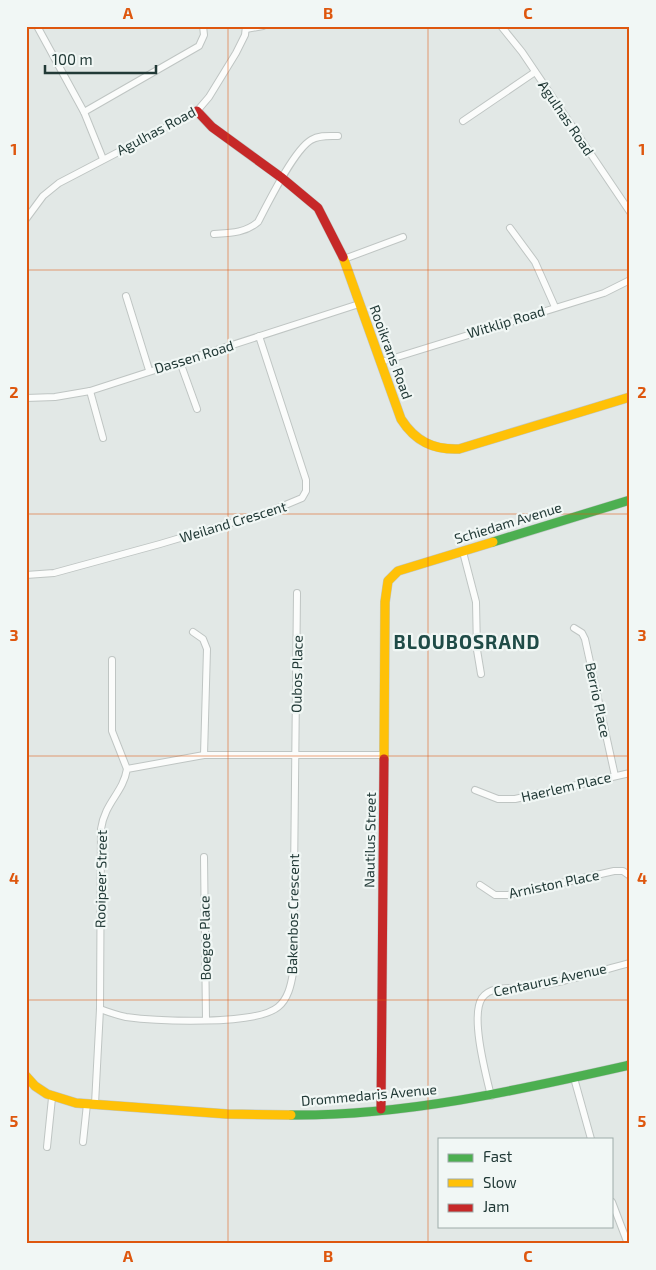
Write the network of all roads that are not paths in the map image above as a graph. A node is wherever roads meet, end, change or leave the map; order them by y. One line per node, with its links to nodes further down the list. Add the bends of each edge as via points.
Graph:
1 (37, 26): 8 (street)
2 (203, 26): 8 (street, via 204,35 199,46)
3 (263, 26): 5 (street, Agulhas Road)
4 (501, 26): 6 (street, Agulhas Road)
5 (246, 28): 7 (street, Agulhas Road, via 236,53 210,97)
6 (535, 72): 9 (street); 13 (street, Agulhas Road)
7 (197, 111): 11 (street, Agulhas Road); 12 (street, Rooikrans Road, via 218,131)
8 (84, 112): 11 (street)
9 (463, 121)
10 (338, 136): 12 (street, via 318,137 306,143)
11 (104, 159): 14 (street, Agulhas Road, via 47,192)
12 (282, 178): 16 (street, via 258,222 252,227 246,231); 18 (street, Rooikrans Road, via 318,208)
13 (630, 212)
14 (26, 219)
15 (510, 228): 22 (street, via 535,262)
16 (214, 234)
17 (403, 237): 18 (street)
18 (344, 259): 21 (street, Rooikrans Road)
19 (630, 280): 22 (street, Witklip Road, via 612,290)
20 (126, 296): 26 (street)
21 (359, 304): 23 (street, Dassen Road); 25 (street, Rooikrans Road)
22 (555, 307): 25 (street, Witklip Road)
23 (259, 336): 24 (street, Dassen Road); 35 (street, Weiland Crescent, via 306,480 302,498 279,508 54,574)
24 (180, 362): 26 (street, Dassen Road); 30 (street)
25 (381, 362): 28 (street, Rooikrans Road, via 406,428 419,441 436,448 459,449)
26 (150, 370): 27 (street, Dassen Road)
27 (90, 391): 29 (street, Dassen Road); 31 (street)
28 (630, 397)
29 (26, 398)
30 (197, 409)
31 (103, 438)
32 (630, 500): 33 (street, Schiedam Avenue)
33 (463, 552): 34 (street, Schiedam Avenue); 40 (street, via 476,602)
34 (394, 574): 42 (street, Nautilus Street, via 388,581 385,594)
35 (26, 576)
36 (297, 593): 43 (street, Oubos Place)
37 (574, 628): 46 (street, Berrio Place, via 585,639)
38 (193, 632): 41 (street, via 203,639 207,649)
39 (112, 660): 44 (street, via 112,731)
40 (481, 674)
41 (204, 755): 43 (street); 44 (street)
42 (385, 755): 43 (street); 60 (street, Nautilus Street)
43 (296, 756): 53 (street, Bakenbos Crescent, via 293,973 290,988 278,1006 264,1014)
44 (127, 769): 52 (street, Rooipeer Street, via 105,810 101,829)
45 (630, 773): 46 (street, Haerlem Place)
46 (614, 776): 47 (street, Haerlem Place, via 507,800)
47 (474, 790)
48 (204, 856): 53 (street, Boegoe Place)
49 (630, 876): 50 (street, Arniston Place, via 623,871 614,871 508,895 494,895)
50 (480, 885)
51 (630, 963): 57 (street, Centaurus Avenue, via 546,984 498,989 485,994 479,1004 479,1040)
52 (100, 1009): 53 (street, Bakenbos Crescent, via 146,1019); 59 (street, Rooipeer Street)
53 (206, 1019)
54 (630, 1065): 56 (street, Drommedaris Avenue)
55 (26, 1076): 58 (street, Drommedaris Avenue)
56 (574, 1078): 57 (street, Drommedaris Avenue); 61 (street)
57 (491, 1096): 60 (street, Drommedaris Avenue)
58 (52, 1098): 59 (street, Drommedaris Avenue); 63 (street)
59 (91, 1104): 60 (street, Drommedaris Avenue, via 296,1115); 62 (street, Rooipeer Street)
60 (381, 1109)
61 (591, 1138)
62 (83, 1142)
63 (47, 1147)
64 (614, 1208): 65 (street)
65 (628, 1244)

